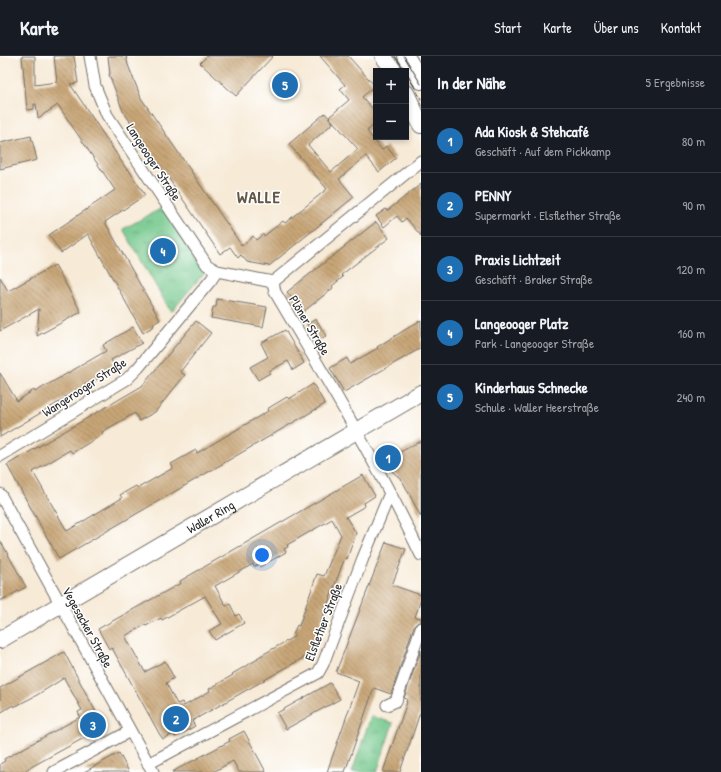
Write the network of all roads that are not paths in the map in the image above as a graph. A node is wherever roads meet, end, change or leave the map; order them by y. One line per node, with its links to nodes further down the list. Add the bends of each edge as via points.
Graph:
1 (90, 56): 9 (street, Langeooger Straße, via 95,86 107,115 207,265)
2 (383, 56): 4 (main road)
3 (406, 56): 5 (main road)
4 (392, 68)
5 (421, 81)
6 (409, 99): 7 (main road)
7 (421, 125)
8 (421, 161): 10 (street)
9 (217, 271): 10 (street); 13 (street, Wangerooger Straße, via 127,379)
10 (273, 282): 12 (street, Plöner Straße, via 274,292)
11 (421, 393): 12 (main road, Waller Ring)
12 (355, 430): 14 (street, Plöner Straße); 18 (main road, Waller Ring)
13 (0, 456)
14 (390, 493): 17 (street, Plöner Straße); 23 (street, Elsflether Straße, via 318,673)
15 (0, 494): 16 (street, Vegesacker Straße)
16 (4, 512): 18 (street, Vegesacker Straße)
17 (421, 555)
18 (60, 605): 20 (main road, Waller Ring); 22 (street, Vegesacker Straße)
19 (421, 628): 21 (street, via 396,701)
20 (0, 640)
21 (387, 705)
22 (130, 731): 23 (street, Vegesacker Straße); 24 (street)
23 (150, 768)
24 (54, 772)

